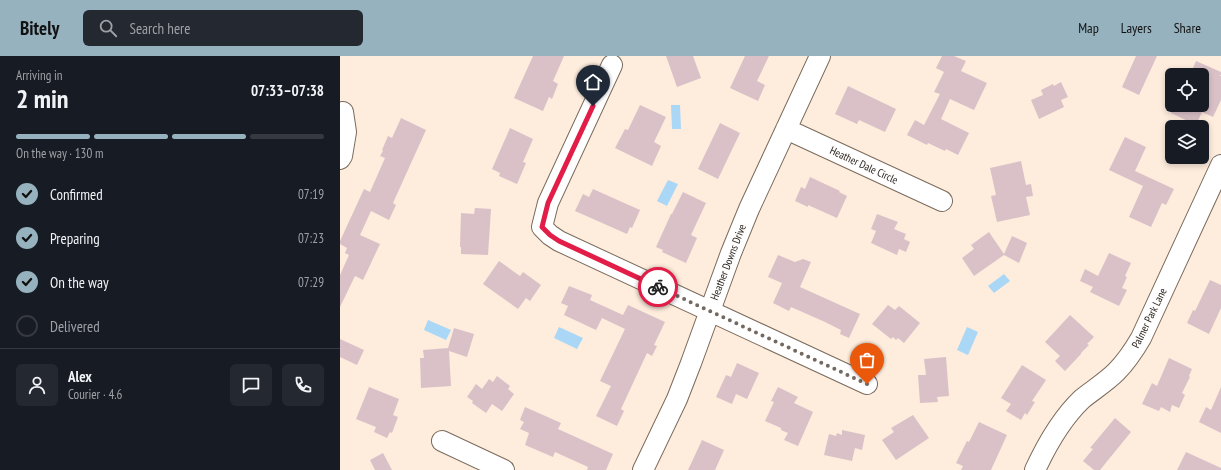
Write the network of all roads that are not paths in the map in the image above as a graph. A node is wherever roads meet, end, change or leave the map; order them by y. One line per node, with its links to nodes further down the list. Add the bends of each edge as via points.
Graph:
1 (820, 56): 4 (street, Heather Downs Drive)
2 (612, 64): 8 (street, via 548,203 542,227 559,241)
3 (343, 112): 5 (street, via 346,132)
4 (786, 129): 7 (street, Heather Dale Circle); 8 (street, Heather Downs Drive, via 749,209)
5 (340, 159)
6 (1221, 165): 13 (street, Palmer Park Lane, via 1141,338 1130,356 1116,372 1067,414)
7 (942, 201)
8 (710, 311): 9 (street); 12 (street, Heather Downs Drive, via 680,392)
9 (867, 384)
10 (442, 441): 11 (street)
11 (504, 470)
12 (643, 470)
13 (1034, 470)

